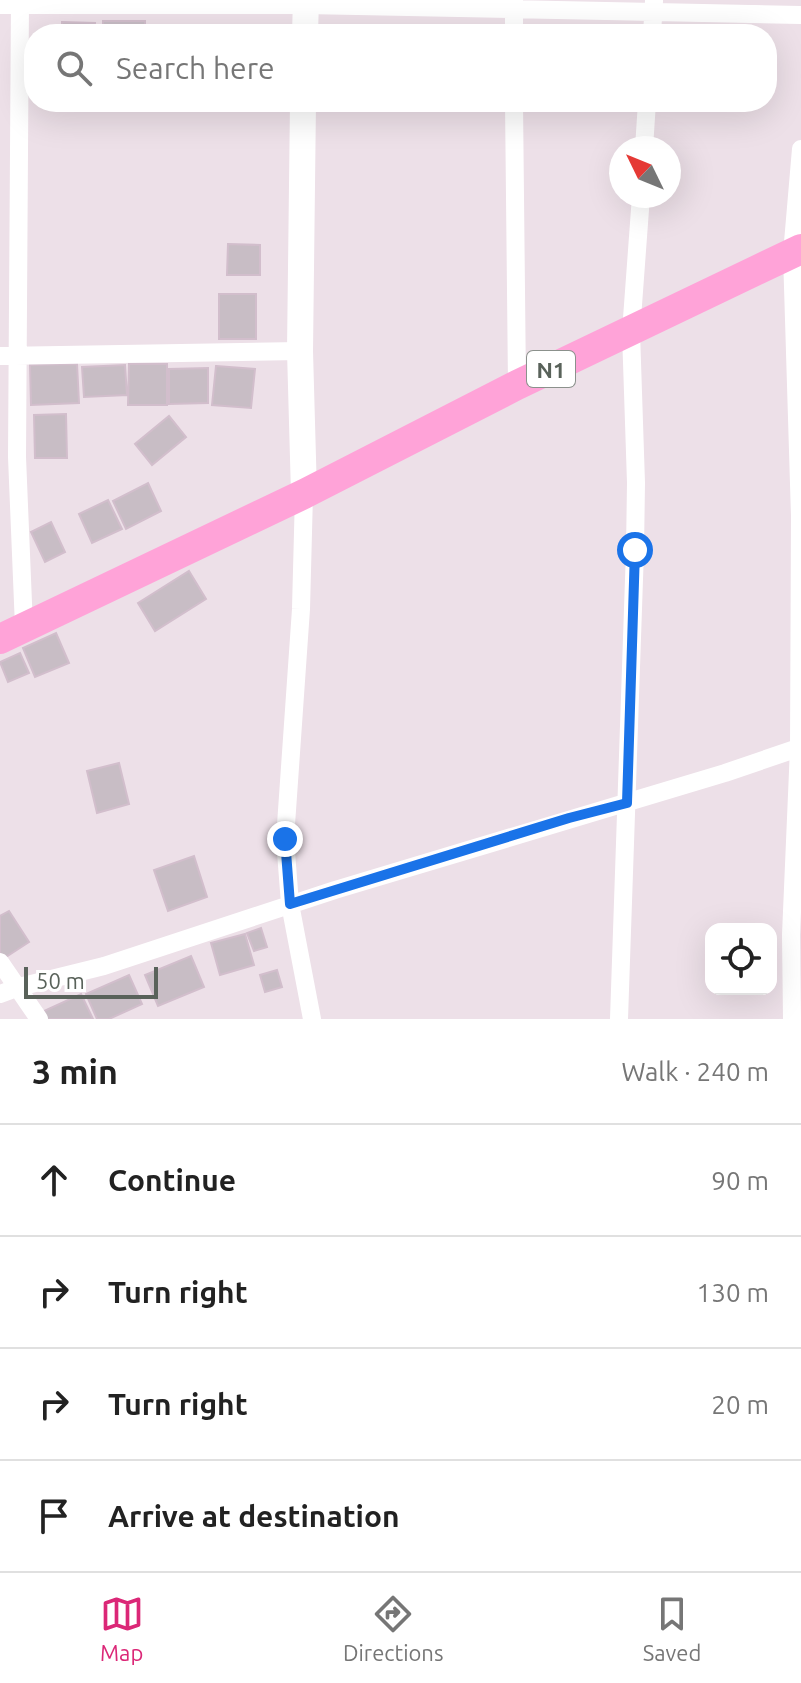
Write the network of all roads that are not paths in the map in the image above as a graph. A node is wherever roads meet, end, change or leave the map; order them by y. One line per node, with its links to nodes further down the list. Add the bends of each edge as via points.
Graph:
1 (306, 2): 2 (street); 3 (street); 7 (main road)
2 (20, 3): 4 (street); 18 (street)
3 (514, 4): 5 (street)
4 (0, 5)
5 (654, 6): 6 (street)
6 (801, 15)
7 (305, 24)
8 (303, 112): 16 (main road)
9 (514, 112): 19 (street)
10 (646, 112): 11 (street)
11 (645, 136)
12 (801, 149): 14 (street)
13 (640, 208): 15 (street)
14 (796, 251): 15 (main road, N1); 22 (street)
15 (631, 332): 19 (main road, N1); 23 (street, via 636,483)
16 (300, 351): 18 (street); 20 (main road)
17 (0, 356): 18 (street)
18 (19, 356): 21 (street)
19 (517, 385): 20 (main road, N1)
20 (304, 494): 21 (main road, N1); 24 (street, via 285,839)
21 (12, 633)
22 (800, 748): 23 (street); 31 (street)
23 (627, 803): 24 (street); 30 (street)
24 (290, 904): 26 (street, via 104,966); 29 (street)
25 (0, 962): 26 (street)
26 (19, 987): 27 (street); 28 (street)
27 (0, 994)
28 (39, 1019)
29 (312, 1019)
30 (619, 1019)
31 (792, 1019)

